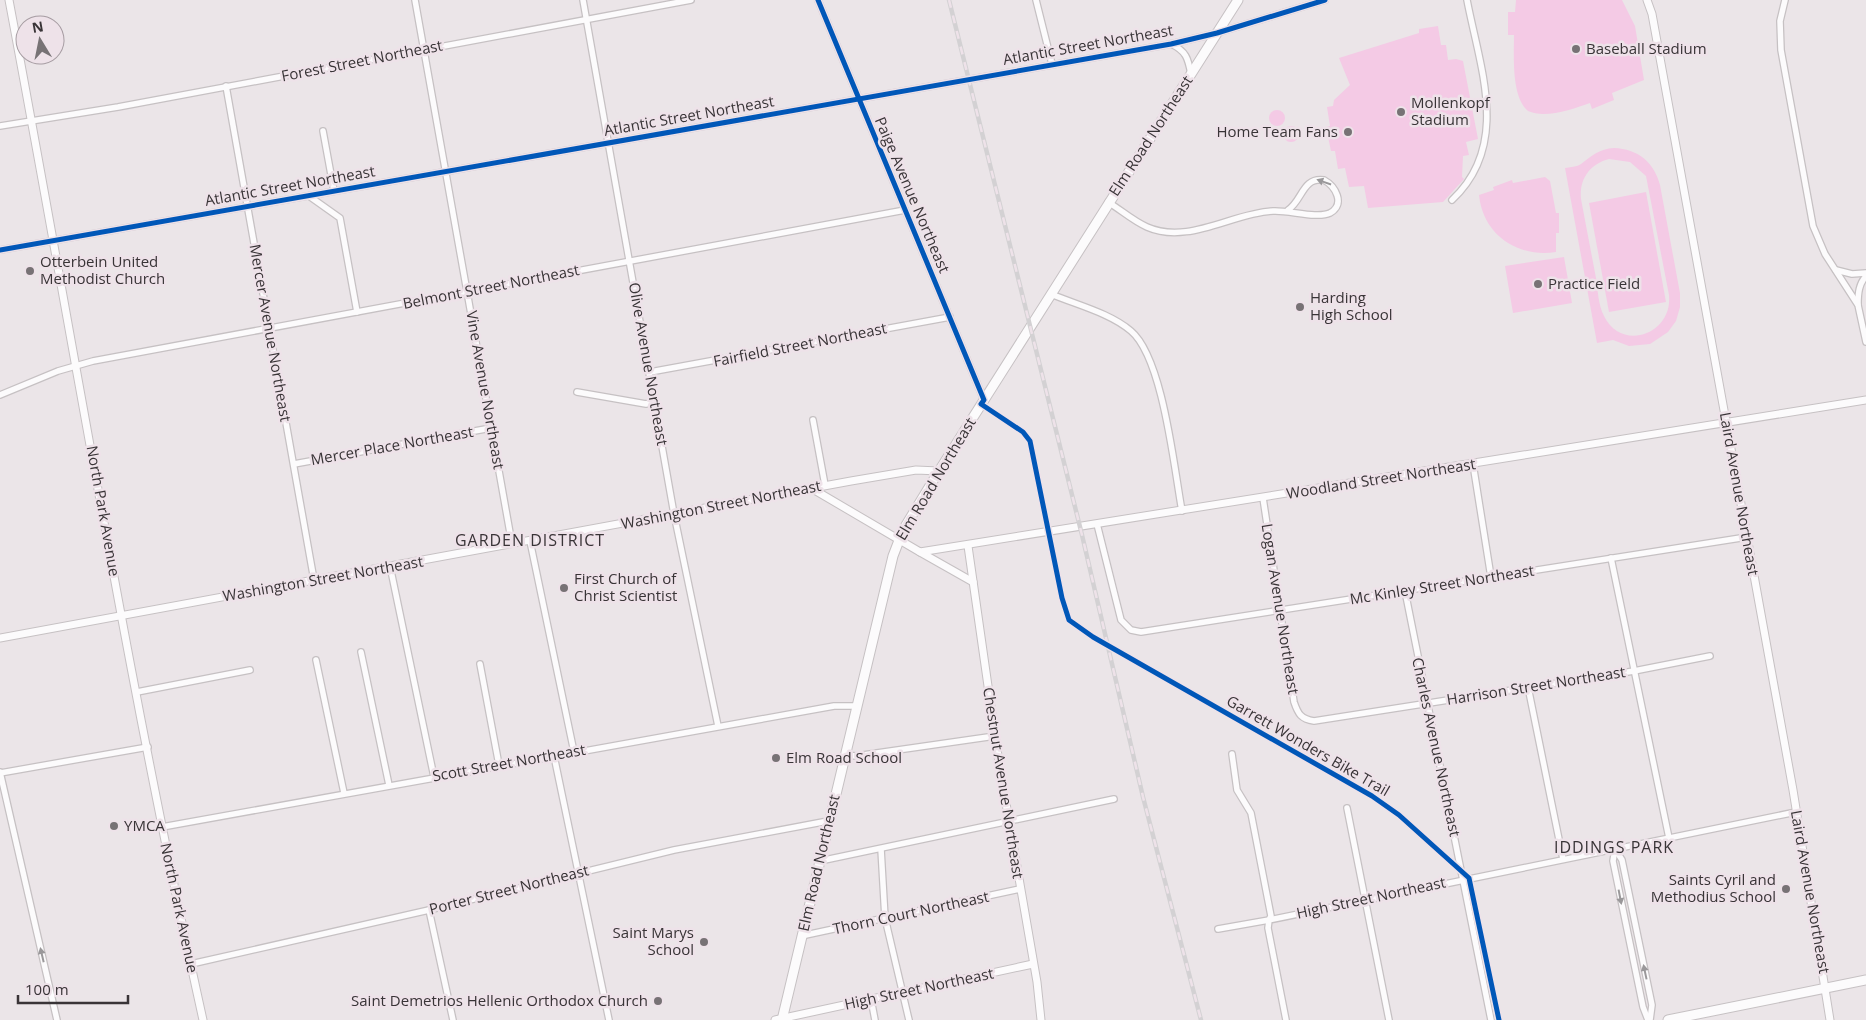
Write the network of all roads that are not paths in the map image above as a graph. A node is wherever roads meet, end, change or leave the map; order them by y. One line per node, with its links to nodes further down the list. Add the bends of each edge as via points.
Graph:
1 (9, 0): 20 (street, North Park Avenue)
2 (415, 0): 15 (street, Vine Avenue Northeast)
3 (583, 0): 12 (street, Olive Avenue Northeast)
4 (691, 0): 12 (street, Forest Street Northeast)
5 (818, 0): 19 (street, Paige Avenue Northeast)
6 (1036, 0): 16 (street)
7 (1238, 0): 13 (main road, Elm Road Northeast)
8 (1325, 0): 13 (street, Atlantic Street Northeast)
9 (1467, 0): 27 (street, via 1486,101 1487,135 1476,170)
10 (1647, 0): 52 (street, Laird Avenue Northeast)
11 (1785, 0): 35 (street, via 1780,21 1781,50 1812,219 1818,240)
12 (586, 20): 15 (street, Forest Street Northeast); 23 (street, Olive Avenue Northeast)
13 (1217, 33): 14 (street, Atlantic Street Northeast); 17 (main road, Elm Road Northeast)
14 (1171, 44): 16 (street, Atlantic Street Northeast); 17 (street, via 1185,52)
15 (424, 50): 18 (street, Forest Street Northeast); 24 (street, Vine Avenue Northeast)
16 (1052, 64): 19 (street, Atlantic Street Northeast)
17 (1191, 74): 28 (main road, Elm Road Northeast)
18 (226, 86): 20 (street, Forest Street Northeast); 29 (street, Mercer Avenue Northeast)
19 (859, 99): 23 (street, Atlantic Street Northeast); 30 (street, Paige Avenue Northeast)
20 (32, 122): 21 (street, Forest Street Northeast); 32 (street, North Park Avenue)
21 (0, 126)
22 (323, 130): 25 (street)
23 (608, 143): 24 (street, Atlantic Street Northeast); 34 (street, Olive Avenue Northeast)
24 (445, 172): 25 (street, Atlantic Street Northeast); 37 (street, Vine Avenue Northeast)
25 (334, 191): 26 (street, Atlantic Street Northeast)
26 (310, 196): 29 (street, Atlantic Street Northeast); 40 (street, via 340,218)
27 (1452, 200)
28 (1108, 202): 31 (street, via 1148,228 1171,231 1195,230 1257,213); 38 (main road, Elm Road Northeast)
29 (248, 206): 32 (street, Atlantic Street Northeast); 42 (street, Mercer Avenue Northeast)
30 (905, 210): 34 (street, Belmont Street Northeast); 41 (street, Paige Avenue Northeast)
31 (1288, 210): 31 (street, one-way to 31, via 1330,213 1336,208 1338,194 1324,180 1311,181)
32 (54, 241): 33 (street, Atlantic Street Northeast); 44 (street, North Park Avenue)
33 (0, 250)
34 (629, 261): 37 (street, Belmont Street Northeast); 45 (street, Olive Avenue Northeast)
35 (1836, 270): 36 (street); 39 (street)
36 (1866, 275): 39 (street, via 1861,281)
37 (467, 291): 40 (street, Belmont Street Northeast); 53 (street, Vine Avenue Northeast)
38 (1051, 294): 48 (main road, Elm Road Northeast); 60 (street, via 1122,324 1142,343 1158,385)
39 (1858, 305): 43 (street)
40 (357, 312): 42 (street, Belmont Street Northeast)
41 (950, 317): 45 (street, Fairfield Street Northeast); 48 (street, Paige Avenue Northeast)
42 (269, 328): 44 (street, Belmont Street Northeast); 54 (street, Mercer Avenue Northeast)
43 (1866, 342)
44 (77, 366): 47 (street, Belmont Street Northeast); 76 (street, North Park Avenue)
45 (650, 372): 50 (street, Olive Avenue Northeast)
46 (577, 392): 50 (street, via 632,402)
47 (0, 395)
48 (984, 400): 56 (main road, Elm Road Northeast)
49 (1866, 400): 52 (street, Woodland Street Northeast)
50 (654, 402): 61 (street, Olive Avenue Northeast)
51 (813, 420): 57 (street)
52 (1726, 423): 55 (street, Woodland Street Northeast); 63 (street, Laird Avenue Northeast)
53 (491, 428): 54 (street, Mercer Place Northeast); 66 (street, Vine Avenue Northeast)
54 (294, 464): 72 (street, Mercer Avenue Northeast)
55 (1473, 464): 59 (street, Woodland Street Northeast); 71 (street)
56 (939, 471): 57 (street, Washington Street Northeast, via 916,470); 64 (main road, Elm Road Northeast)
57 (825, 485): 58 (street, Washington Street Northeast)
58 (811, 488): 61 (street, Washington Street Northeast); 64 (street)
59 (1263, 498): 60 (street, Woodland Street Northeast); 75 (street, Logan Avenue Northeast)
60 (1182, 510): 62 (street, Woodland Street Northeast)
61 (674, 514): 65 (street, Washington Street Northeast); 89 (street, Olive Avenue Northeast)
62 (1097, 524): 67 (street, Woodland Street Northeast); 75 (street, Mc Kinley Street Northeast, via 1122,620 1136,632)
63 (1747, 537): 69 (street, Mc Kinley Street Northeast); 103 (street, Laird Avenue Northeast)
64 (898, 540): 68 (street); 87 (main road, Elm Road Northeast)
65 (530, 541): 66 (street, Washington Street Northeast); 92 (street)
66 (512, 544): 70 (street, Washington Street Northeast)
67 (968, 546): 68 (street, Woodland Street Northeast); 73 (street, Chestnut Avenue Northeast)
68 (920, 552): 73 (street)
69 (1611, 558): 71 (street, Mc Kinley Street Northeast); 83 (street)
70 (390, 566): 72 (street, Washington Street Northeast); 98 (street)
71 (1490, 577): 74 (street, Mc Kinley Street Northeast)
72 (314, 580): 76 (street, Washington Street Northeast)
73 (973, 582): 90 (street, Chestnut Avenue Northeast)
74 (1405, 591): 75 (street, Mc Kinley Street Northeast); 86 (street, Charles Avenue Northeast)
75 (1280, 610): 88 (street, Logan Avenue Northeast, via 1294,702)
76 (121, 616): 77 (street, Washington Street Northeast); 85 (street, North Park Avenue)
77 (0, 638)
78 (361, 652): 99 (street)
79 (1710, 656): 83 (street, Harrison Street Northeast)
80 (316, 660): 100 (street)
81 (480, 664): 96 (street)
82 (250, 670): 85 (street)
83 (1634, 671): 84 (street, Harrison Street Northeast); 107 (street)
84 (1528, 688): 86 (street, Harrison Street Northeast); 110 (street)
85 (137, 692): 91 (street, North Park Avenue)
86 (1427, 703): 88 (street, Harrison Street Northeast, via 1314,721); 113 (street, Charles Avenue Northeast)
87 (855, 706): 89 (street, Scott Street Northeast, via 834,706); 94 (main road, Elm Road Northeast)
88 (1302, 718)
89 (718, 726): 92 (street, Scott Street Northeast)
90 (995, 736): 94 (street); 105 (street, Chestnut Avenue Northeast)
91 (148, 747): 97 (street); 106 (street, North Park Avenue)
92 (574, 752): 95 (street, Scott Street Northeast)
93 (1232, 754): 118 (street, via 1238,790 1251,813 1272,916)
94 (844, 755): 104 (main road, Elm Road Northeast)
95 (554, 756): 96 (street, Scott Street Northeast); 112 (street)
96 (499, 765): 98 (street, Scott Street Northeast)
97 (0, 773): 128 (street, one-way to 97)
98 (434, 777): 99 (street, Scott Street Northeast)
99 (389, 785): 100 (street, Scott Street Northeast)
100 (344, 792): 106 (street, Scott Street Northeast)
101 (1114, 799): 105 (street)
102 (1347, 808): 115 (street)
103 (1796, 812): 107 (street, High Street Northeast); 124 (street, Laird Avenue Northeast)
104 (828, 821): 111 (main road, Elm Road Northeast); 112 (street, Porter Street Northeast, via 683,848)
105 (1009, 821): 108 (street); 114 (street, Chestnut Avenue Northeast)
106 (162, 827): 121 (street, North Park Avenue)
107 (1669, 838): 109 (street, High Street Northeast)
108 (881, 849): 111 (street); 117 (street)
109 (1615, 849): 110 (street, High Street Northeast); 138 (street, via 1622,860 1652,1006)
110 (1563, 860): 113 (street, High Street Northeast)
111 (820, 861): 120 (main road, Elm Road Northeast)
112 (578, 873): 116 (street, Porter Street Northeast); 131 (street)
113 (1463, 880): 115 (street, High Street Northeast); 137 (street, Charles Avenue Northeast)
114 (1020, 889): 117 (street, Thorn Court Northeast); 122 (street, Chestnut Avenue Northeast)
115 (1364, 900): 118 (street, High Street Northeast); 136 (street)
116 (430, 910): 121 (street, Porter Street Northeast); 130 (street)
117 (886, 918): 120 (street, Thorn Court Northeast); 125 (street)
118 (1270, 920): 119 (street, High Street Northeast); 135 (street, via 1268,928)
119 (1218, 929)
120 (801, 936): 127 (main road, Elm Road Northeast)
121 (191, 964): 129 (street, North Park Avenue)
122 (1033, 964): 125 (street, High Street Northeast); 134 (street, Chestnut Avenue Northeast)
123 (1866, 980): 124 (main road)
124 (1826, 988): 139 (main road); 140 (street, Laird Avenue Northeast)
125 (902, 992): 126 (street, High Street Northeast); 133 (street)
126 (871, 999): 127 (street, High Street Northeast); 132 (street)
127 (780, 1019)
128 (57, 1020)
129 (203, 1020)
130 (453, 1020)
131 (610, 1020)
132 (875, 1020)
133 (909, 1020)
134 (1041, 1020)
135 (1286, 1020)
136 (1389, 1020)
137 (1491, 1020)
138 (1649, 1020)
139 (1668, 1020)
140 (1830, 1020)

